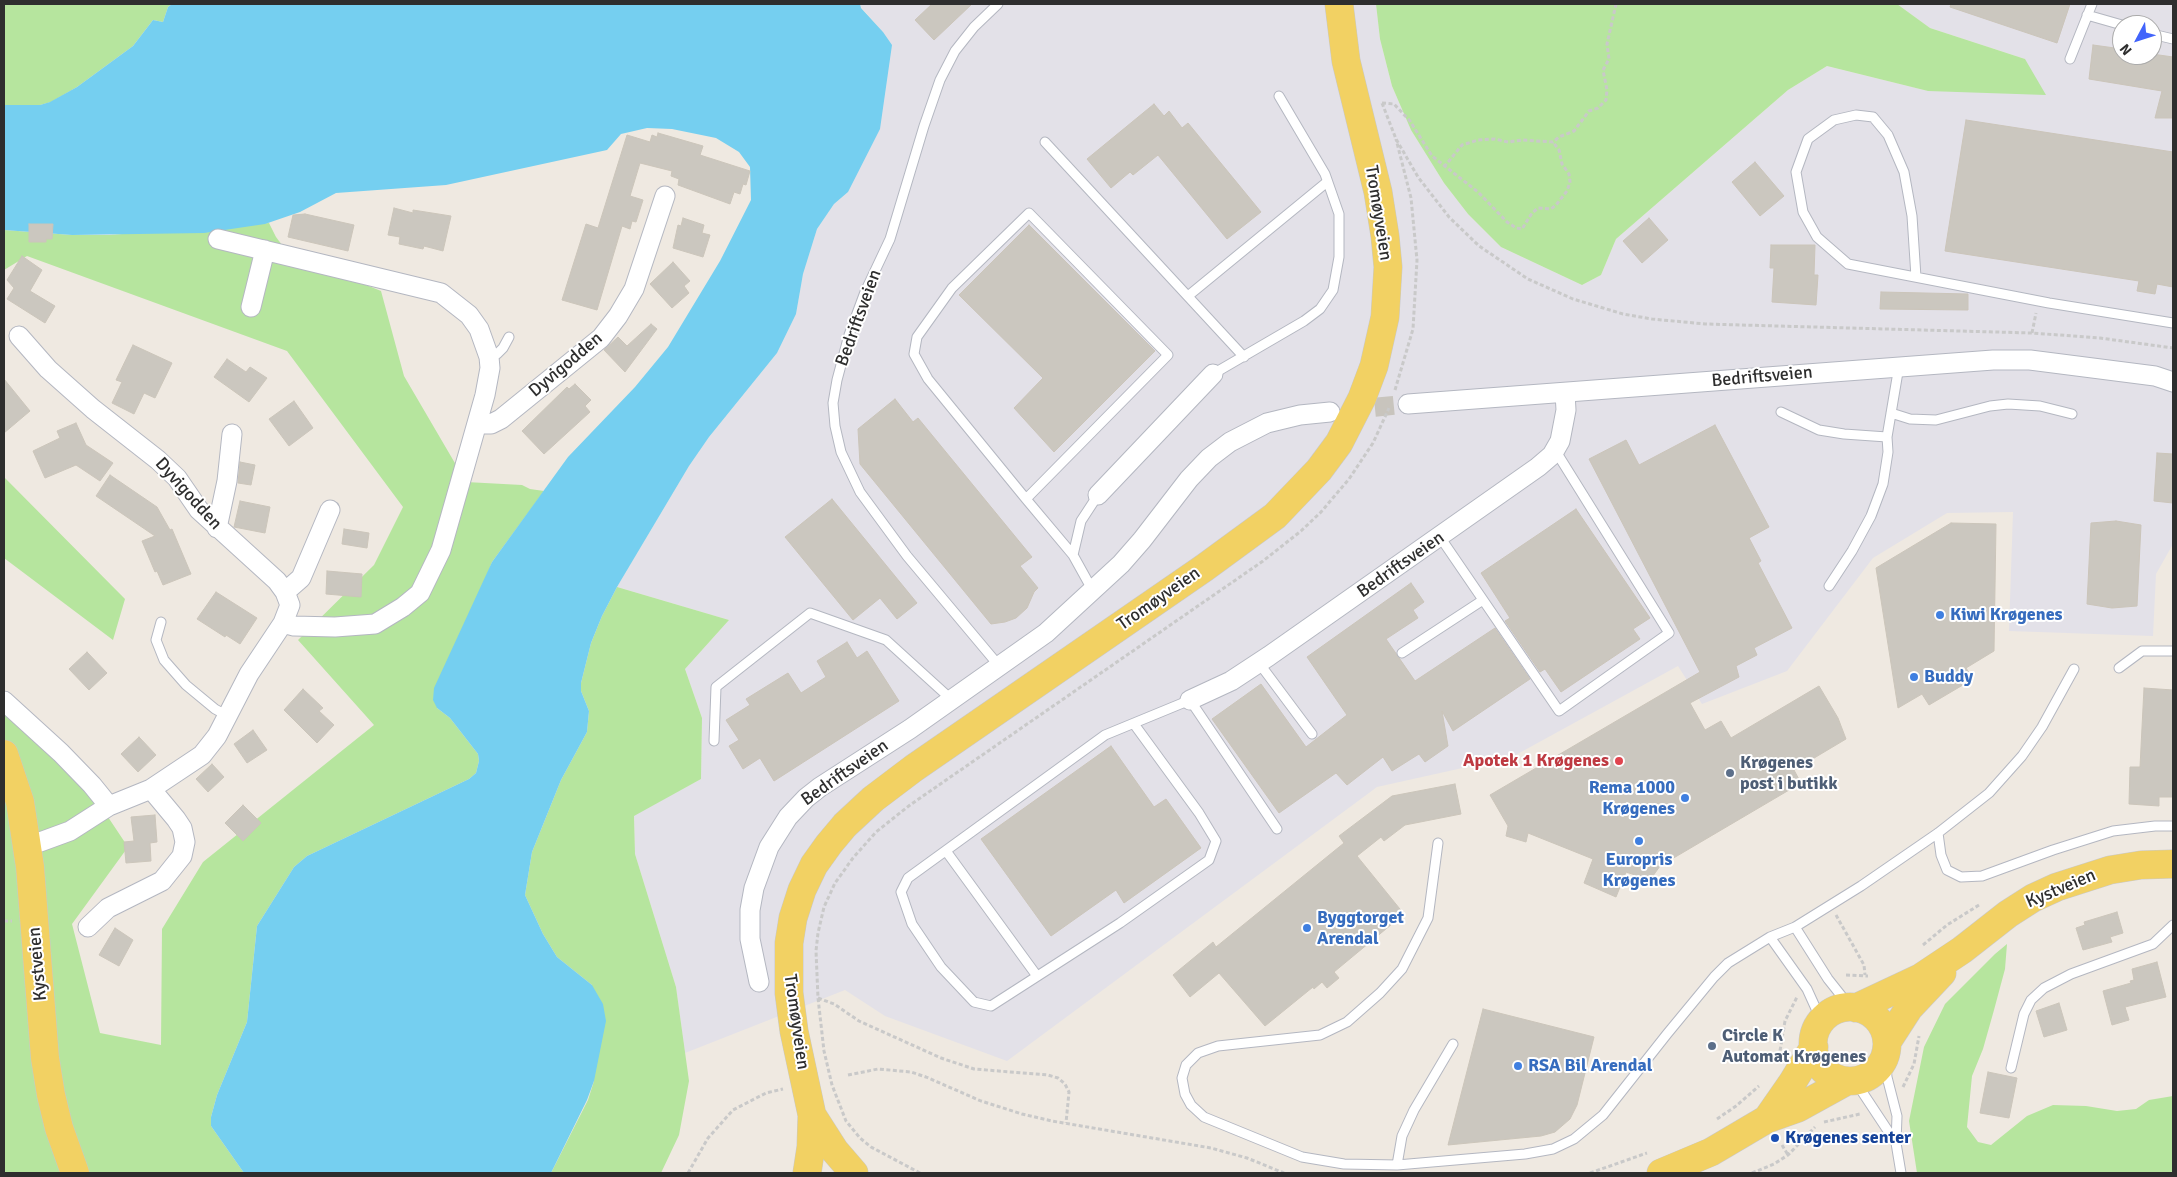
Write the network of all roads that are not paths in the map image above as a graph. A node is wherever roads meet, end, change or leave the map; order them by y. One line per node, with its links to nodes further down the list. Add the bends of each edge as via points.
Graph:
1 (998, 4): 49 (lane, Bedriftsveien, via 974,27 940,80 890,239 849,334 833,404 841,452 860,492 907,556)
2 (1339, 4): 83 (main road, Tromøyveien, via 1346,61 1378,192 1388,267 1385,318 1362,398 1347,429 1319,470 1275,516 914,768 873,799 829,844 802,890 789,943 789,993)
3 (2092, 4): 4 (lane)
4 (2087, 15): 5 (lane); 6 (lane)
5 (2112, 22)
6 (2070, 60)
7 (1279, 96): 9 (lane)
8 (1045, 142): 14 (lane)
9 (1327, 182): 14 (lane); 20 (lane, via 1339,214 1339,257 1333,290 1320,309)
10 (665, 196): 30 (street, Dyvigodden, via 634,289 601,338 501,419 491,424)
11 (218, 239): 12 (street)
12 (265, 250): 15 (street); 19 (street, via 440,293 469,315 482,336)
13 (1916, 277): 13 (lane, via 1848,264 1817,237 1803,212 1796,172 1808,139 1834,120 1856,115 1873,117 1888,135 1904,172 1912,216); 16 (lane)
14 (1188, 296): 20 (lane)
15 (251, 307)
16 (2173, 323)
17 (19, 336): 37 (street, Dyvigodden, via 48,369 177,478 199,510)
18 (509, 337): 19 (lane, via 497,354)
19 (489, 357): 30 (street, via 490,368)
20 (1244, 357): 22 (lane)
21 (1899, 366): 23 (street, Bedriftsveien, via 2030,360 2155,376); 24 (street, Bedriftsveien); 28 (lane)
22 (1213, 374): 34 (street)
23 (2173, 382)
24 (1565, 393): 25 (street, Bedriftsveien); 33 (street, Bedriftsveien, via 1564,425)
25 (1398, 400)
26 (1330, 412): 41 (street, Bedriftsveien, via 1285,418 1230,442 1189,479 1142,540)
27 (1781, 412): 32 (lane, Bedriftsveien, via 1820,430)
28 (1891, 413): 29 (lane, via 1910,419 1936,420 2008,404 2040,406); 32 (lane)
29 (2072, 414)
30 (477, 424): 45 (street, via 442,550 420,594 375,624 336,627)
31 (232, 434): 37 (street)
32 (1887, 437): 40 (lane, via 1883,484 1871,516)
33 (1555, 450): 38 (street, Bedriftsveien, via 1516,484); 43 (lane, via 1669,633 1559,710)
34 (1098, 495): 39 (lane, via 1081,520)
35 (1026, 499): 35 (lane, via 928,379 914,354 918,337 952,288 1029,213 1168,355); 39 (lane)
36 (330, 510): 42 (street, via 300,578)
37 (217, 528): 42 (street, Dyvigodden, via 277,581)
38 (1440, 537): 43 (lane); 48 (street, Bedriftsveien)
39 (1073, 556): 41 (lane)
40 (1829, 586)
41 (1093, 591): 49 (street, Bedriftsveien, via 1046,633)
42 (285, 592): 45 (street, via 290,605)
43 (1483, 600): 47 (lane)
44 (161, 622): 55 (lane, via 156,640 164,660 186,685)
45 (283, 623): 55 (street)
46 (2173, 651): 50 (lane, via 2142,651)
47 (1402, 653)
48 (1259, 663): 53 (street, Bedriftsveien); 57 (lane)
49 (1000, 667): 52 (street, Bedriftsveien)
50 (2119, 668)
51 (2074, 669): 64 (lane, via 2042,727 2007,775)
52 (952, 700): 58 (lane, via 886,640 810,613 716,687); 75 (street, Bedriftsveien, via 820,787 780,828 760,867 750,910 750,939)
53 (1190, 700): 56 (lane); 63 (lane)
54 (4, 701): 61 (street, via 61,753)
55 (226, 715): 60 (street, via 217,736 202,755)
56 (1134, 724): 67 (lane, via 1105,735); 74 (lane, via 1216,841 1209,860)
57 (1312, 734)
58 (714, 741)
59 (4, 754): 65 (main road, Kystveien, via 20,802)
60 (151, 789): 61 (street); 70 (street, via 182,828 185,842 182,856 162,881 108,908)
61 (109, 806): 65 (street, via 70,831)
62 (2173, 826): 64 (lane, via 2113,831 1982,876 1961,877 1947,870)
63 (1277, 829)
64 (1938, 833): 71 (lane)
65 (26, 844): 88 (main road, Kystveien, via 45,1058 59,1128)
66 (1438, 844): 87 (lane, via 1428,918 1402,969 1374,998 1347,1022 1320,1035 1218,1046 1198,1053 1186,1065 1182,1078 1191,1105 1204,1117 1245,1134 1302,1157 1344,1164)
67 (946, 851): 74 (lane); 74 (lane, via 908,878 901,892 912,924 941,968 974,1002 991,1006)
68 (2173, 864): 73 (main road, Kystveien, via 2110,870 2057,887 2008,914)
69 (2173, 926): 81 (lane, via 2153,944 2071,974 2044,988 2024,1014)
70 (88, 927)
71 (1795, 927): 72 (lane); 76 (lane, via 1828,979)
72 (1770, 938): 77 (lane, via 1807,989); 87 (lane, via 1736,957 1714,977 1603,1115 1574,1139 1525,1154)
73 (1962, 950): 76 (main road, Kystveien, via 1920,978); 80 (main road, Kystveien, via 1910,1008)
74 (1037, 976)
75 (759, 982)
76 (1853, 1008): 77 (main road, via 1834,1011); 80 (main road, via 1865,1011 1880,1023)
77 (1822, 1022): 79 (main road, via 1814,1038)
78 (1454, 1044): 87 (lane, via 1414,1110 1402,1136)
79 (1814, 1047): 82 (main road, via 1822,1068 1833,1077); 84 (main road)
80 (1886, 1049): 82 (main road, via 1881,1066 1874,1073); 85 (lane, via 1887,1077 1897,1116)
81 (2011, 1068)
82 (1851, 1081): 84 (main road, via 1798,1108); 85 (lane)
83 (812, 1115): 89 (main road, Tromøyveien); 90 (main road, Tromøyveien)
84 (1767, 1119): 86 (main road, via 1711,1152)
85 (1896, 1143): 91 (lane)
86 (1656, 1163)
87 (1397, 1165)
88 (76, 1173)
89 (807, 1173)
90 (854, 1173)
91 (1901, 1173)

